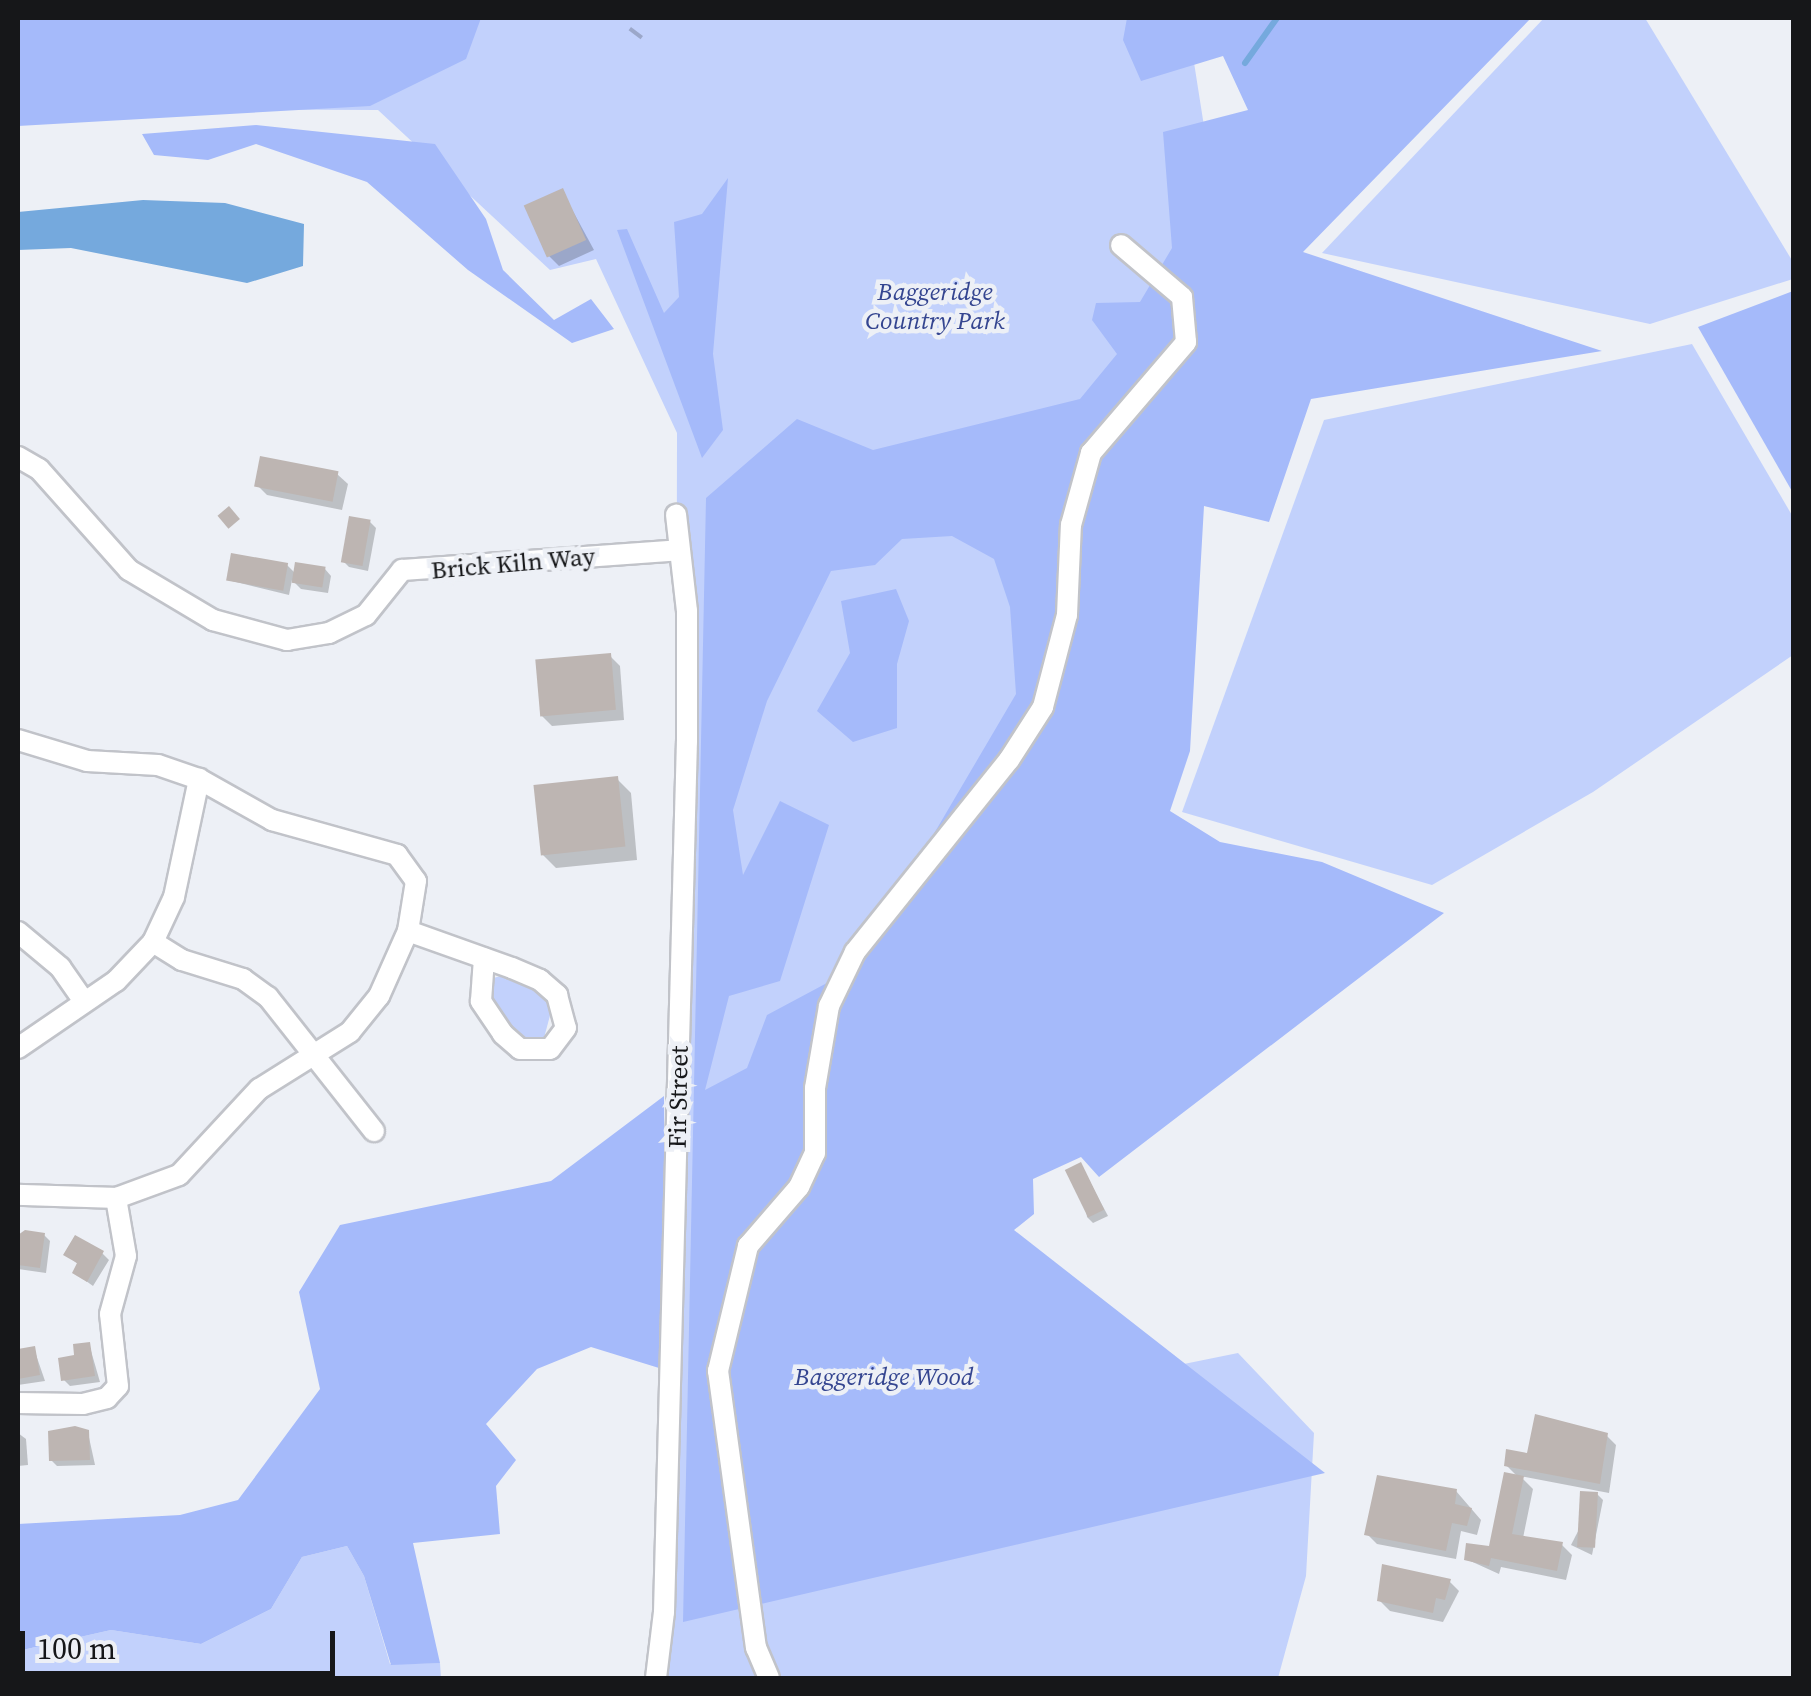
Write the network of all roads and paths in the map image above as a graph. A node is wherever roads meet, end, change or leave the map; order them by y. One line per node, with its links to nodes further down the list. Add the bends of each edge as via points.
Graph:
1 (1121, 245): 19 (street, via 1182,296 1186,342 1091,454 1071,525 1067,615 1042,707 1009,760 854,952 829,1006 814,1088 815,1154 798,1187 748,1246 718,1371 756,1648)
2 (18, 456): 4 (street, Brick Kiln Way, via 39,469 129,570 213,620 287,640 329,633 366,615 402,570)
3 (676, 515): 4 (street, Fir Street)
4 (679, 550): 18 (street, Fir Street, via 687,611 686,741 664,1612)
5 (18, 740): 6 (street, via 88,762 158,764)
6 (199, 779): 7 (street, via 288,826 397,854 416,881); 9 (street, via 174,897)
7 (408, 931): 10 (street); 13 (street, via 380,996 350,1032)
8 (18, 932): 11 (street, via 60,967)
9 (152, 942): 11 (street, via 116,981); 13 (street, via 182,960 243,979)
10 (484, 958): 10 (street, via 540,980 557,995 566,1028 550,1049 520,1049 503,1034 480,1001)
11 (84, 1000): 12 (street)
12 (18, 1048)
13 (318, 1056): 14 (street); 16 (street, via 259,1089 179,1176)
14 (374, 1132)
15 (18, 1196): 16 (street)
16 (116, 1198): 17 (street, via 126,1256 110,1314 118,1386 107,1398 83,1404)
17 (18, 1402)
18 (656, 1678)
19 (769, 1678)

